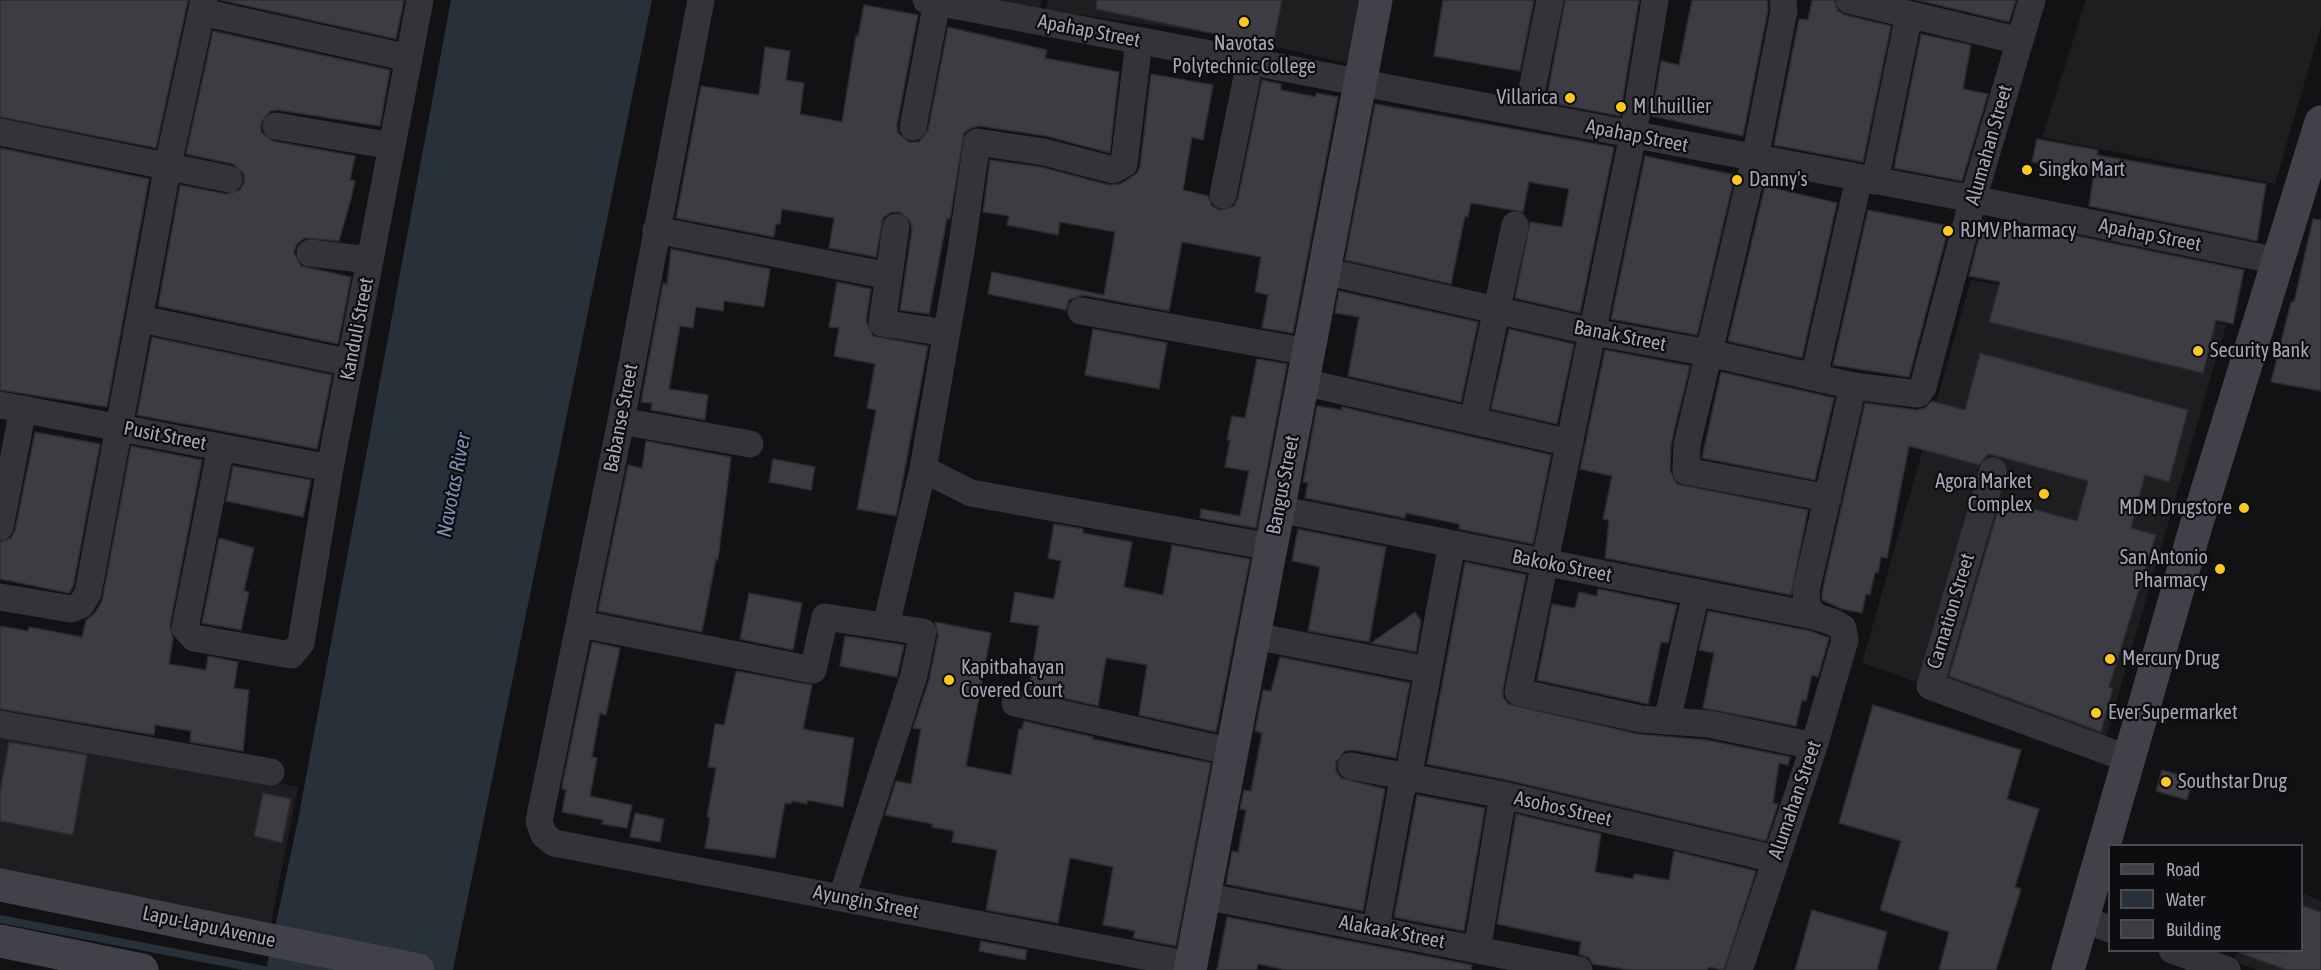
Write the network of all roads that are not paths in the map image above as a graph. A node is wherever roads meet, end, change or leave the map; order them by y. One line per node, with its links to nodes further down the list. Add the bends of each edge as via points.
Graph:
1 (420, 0): 14 (street, Kanduli Street)
2 (701, 0): 32 (street, Babanse Street)
3 (1376, 0): 16 (main road, Bangus Street)
4 (1550, 0): 17 (street)
5 (1655, 0): 22 (street)
6 (1783, 0): 24 (street)
7 (1849, 0): 11 (street)
8 (2032, 0): 13 (street, Alumahan Street)
9 (931, 1): 12 (street, Apahap Street); 20 (street)
10 (203, 6): 14 (street); 25 (street)
11 (1910, 15): 13 (street); 27 (street)
12 (1139, 41): 15 (street, Apahap Street); 42 (street, via 1124,164 1113,170 1044,152 977,142 962,251)
13 (2019, 41): 29 (street, Alumahan Street)
14 (409, 58): 23 (street, Kanduli Street)
15 (1250, 62): 16 (street, Apahap Street); 28 (street)
16 (1360, 83): 17 (street, Apahap Street); 36 (main road, Bangus Street)
17 (1527, 114): 22 (street, Apahap Street)
18 (2321, 122): 35 (main road)
19 (276, 126): 23 (street)
20 (913, 127)
21 (0, 132): 25 (street)
22 (1633, 135): 24 (street, Apahap Street); 41 (street)
23 (392, 146): 34 (street, Kanduli Street)
24 (1755, 158): 27 (street, Apahap Street); 43 (street)
25 (168, 165): 26 (street); 40 (street)
26 (229, 179)
27 (1867, 179): 29 (street, Apahap Street); 46 (street)
28 (1224, 195)
29 (1973, 199): 35 (street, Apahap Street); 48 (street, Alumahan Street)
30 (1515, 225): 38 (street)
31 (896, 227): 37 (street)
32 (656, 230): 37 (street); 50 (street, Babanse Street)
33 (310, 253): 34 (street)
34 (370, 260): 44 (street, Kanduli Street)
35 (2278, 261): 78 (main road)
36 (1324, 271): 38 (street, Banak Street); 45 (main road, Bangus Street)
37 (889, 276): 42 (street, via 882,322)
38 (1497, 310): 41 (street, Banak Street); 51 (street)
39 (1081, 311): 45 (street)
40 (141, 319): 44 (street); 52 (street)
41 (1593, 332): 43 (street, Banak Street); 53 (street)
42 (945, 333): 57 (street)
43 (1709, 353): 46 (street, Banak Street); 59 (street, via 1687,445 1686,471)
44 (351, 363): 56 (street, Kanduli Street)
45 (1305, 367): 51 (street); 60 (main road, Bangus Street)
46 (1815, 377): 47 (street, Banak Street)
47 (1852, 386): 48 (street, Banak Street); 59 (street)
48 (1918, 394)
49 (12, 407): 52 (street, Pusit Street); 61 (street)
50 (621, 420): 54 (street); 68 (street, Babanse Street)
51 (1473, 420): 53 (street)
52 (118, 428): 55 (street, Pusit Street); 66 (street, via 88,593 81,604 71,609)
53 (1570, 443): 64 (street)
54 (750, 444)
55 (221, 447): 56 (street, Pusit Street); 56 (street, Kanduli Street, via 185,628 194,638 291,655 301,643)
56 (330, 468)
57 (923, 469): 63 (street, via 971,493); 69 (street)
58 (1993, 471): 78 (street, Carnation Street, via 1930,686)
59 (1828, 498): 67 (street, via 1806,591 1807,605)
60 (1278, 509): 62 (street, Bakoko Street); 63 (main road, Bangus Street)
61 (0, 527)
62 (1452, 544): 64 (street, Bakoko Street); 72 (street)
63 (1271, 547): 71 (main road, Bangus Street)
64 (1545, 563): 65 (street, Bakoko Street); 74 (street, via 1518,692)
65 (1696, 593): 67 (street, Bakoko Street); 74 (street)
66 (0, 597)
67 (1814, 616): 70 (street, Bakoko Street)
68 (580, 624): 69 (street, via 813,670 825,617); 83 (street, Babanse Street, via 539,821)
69 (886, 625): 89 (street, via 923,632 910,686)
70 (1844, 628): 76 (street, Alumahan Street, via 1845,640)
71 (1254, 636): 72 (street); 77 (main road, Bangus Street)
72 (1428, 670): 81 (street)
73 (1015, 703): 77 (street)
74 (1667, 721): 76 (street, via 1709,724)
75 (0, 724): 80 (street)
76 (1814, 746): 85 (street, Alumahan Street)
77 (1232, 752): 88 (main road, Bangus Street)
78 (2129, 759): 84 (main road)
79 (1351, 766): 81 (street, Asohos Street)
80 (271, 772)
81 (1408, 778): 82 (street, Asohos Street); 91 (street, via 1401,791)
82 (1503, 795): 85 (street, Asohos Street); 93 (street)
83 (544, 835): 89 (street, Ayungin Street, via 554,843)
84 (2112, 844)
85 (1775, 859): 99 (street, Alumahan Street)
86 (2108, 864): 90 (main road)
87 (0, 885): 97 (main road, Lapu-Lapu Avenue)
88 (1204, 896): 91 (street, Alakaak Street); 95 (main road, Bangus Street)
89 (842, 897): 95 (street, Ayungin Street)
90 (2096, 924): 100 (main road)
91 (1376, 928): 93 (street, Alakaak Street)
92 (0, 941): 96 (main road)
93 (1477, 950): 98 (street, Alakaak Street)
94 (2175, 952): 101 (street)
95 (1190, 967)
96 (142, 970)
97 (418, 970)
98 (1579, 970)
99 (1739, 970)
100 (2068, 970)
101 (2227, 970)

